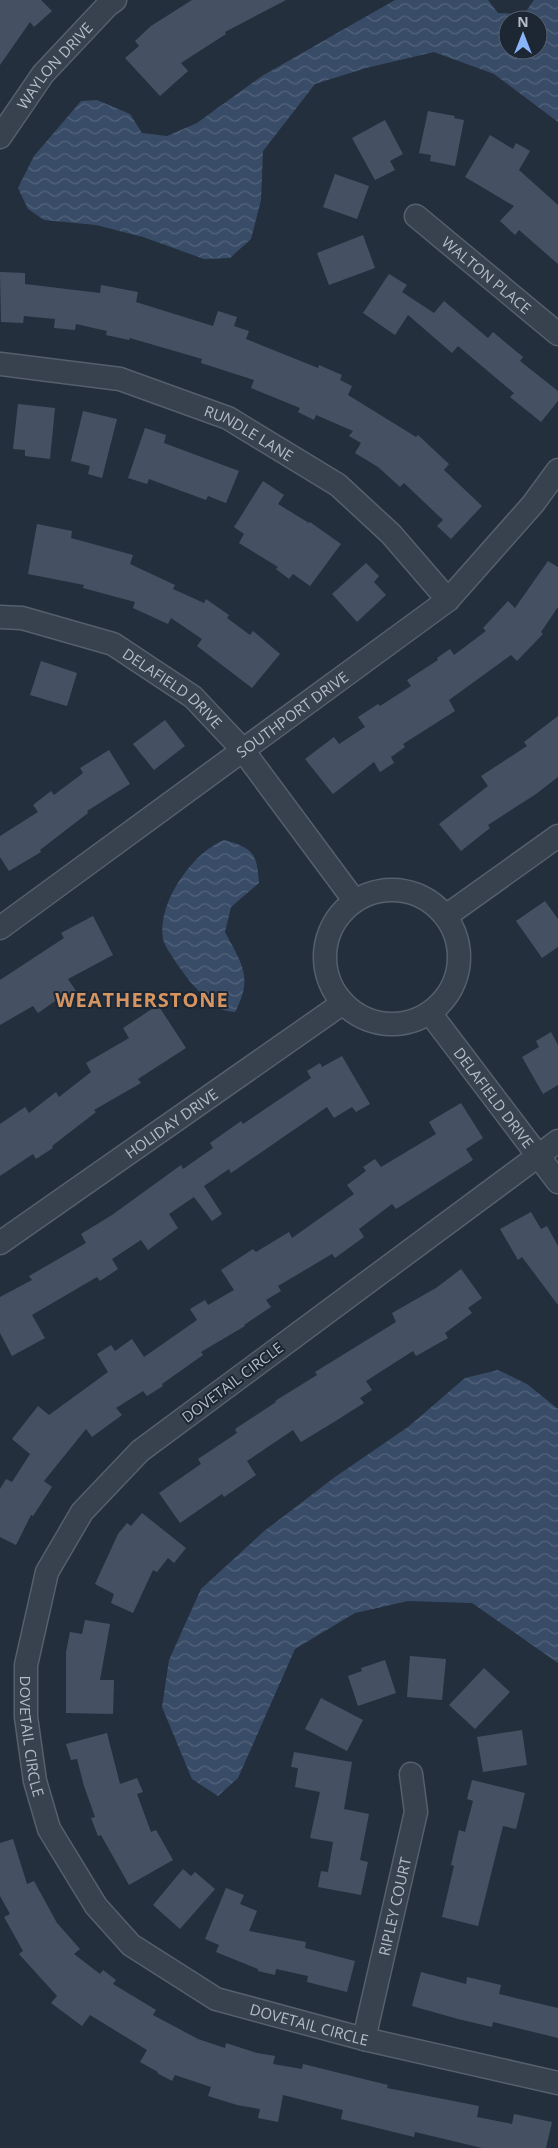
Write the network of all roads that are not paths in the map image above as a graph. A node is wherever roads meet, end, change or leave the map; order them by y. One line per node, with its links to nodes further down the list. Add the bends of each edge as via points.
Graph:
1 (109, 2): 2 (street, WAYLON DRIVE, via 43,74)
2 (0, 137)
3 (416, 216): 4 (street, WALTON PLACE)
4 (558, 334)
5 (0, 364): 7 (street, RUNDLE LANE, via 120,379 228,418 338,485 391,534)
6 (558, 470): 7 (street, SOUTHPORT DRIVE, via 533,504)
7 (448, 600): 9 (street, SOUTHPORT DRIVE)
8 (0, 617): 9 (street, DELAFIELD DRIVE, via 22,618 113,644 193,697)
9 (242, 749): 11 (street, DELAFIELD DRIVE); 13 (street, SOUTHPORT DRIVE)
10 (558, 836): 12 (street)
11 (354, 900): 12 (street, via 376,892 409,892 430,901); 14 (street, via 335,921 326,944 326,973)
12 (446, 916): 15 (street, via 458,941 458,974 449,995)
13 (0, 928)
14 (343, 1003): 15 (street, via 363,1018 395,1024 408,1023); 19 (street, HOLIDAY DRIVE)
15 (430, 1014): 17 (street, DELAFIELD DRIVE)
16 (558, 1141): 17 (street, DOVETAIL CIRCLE)
17 (538, 1156): 18 (street, DELAFIELD DRIVE); 21 (street, DOVETAIL CIRCLE, via 140,1450 82,1512 47,1572 26,1665 26,1717 35,1781 49,1829 96,1906 131,1945 216,1998)
18 (558, 1182)
19 (0, 1243)
20 (411, 1774): 21 (street, RIPLEY COURT, via 416,1812)
21 (364, 2039): 22 (street, DOVETAIL CIRCLE)
22 (558, 2083)

